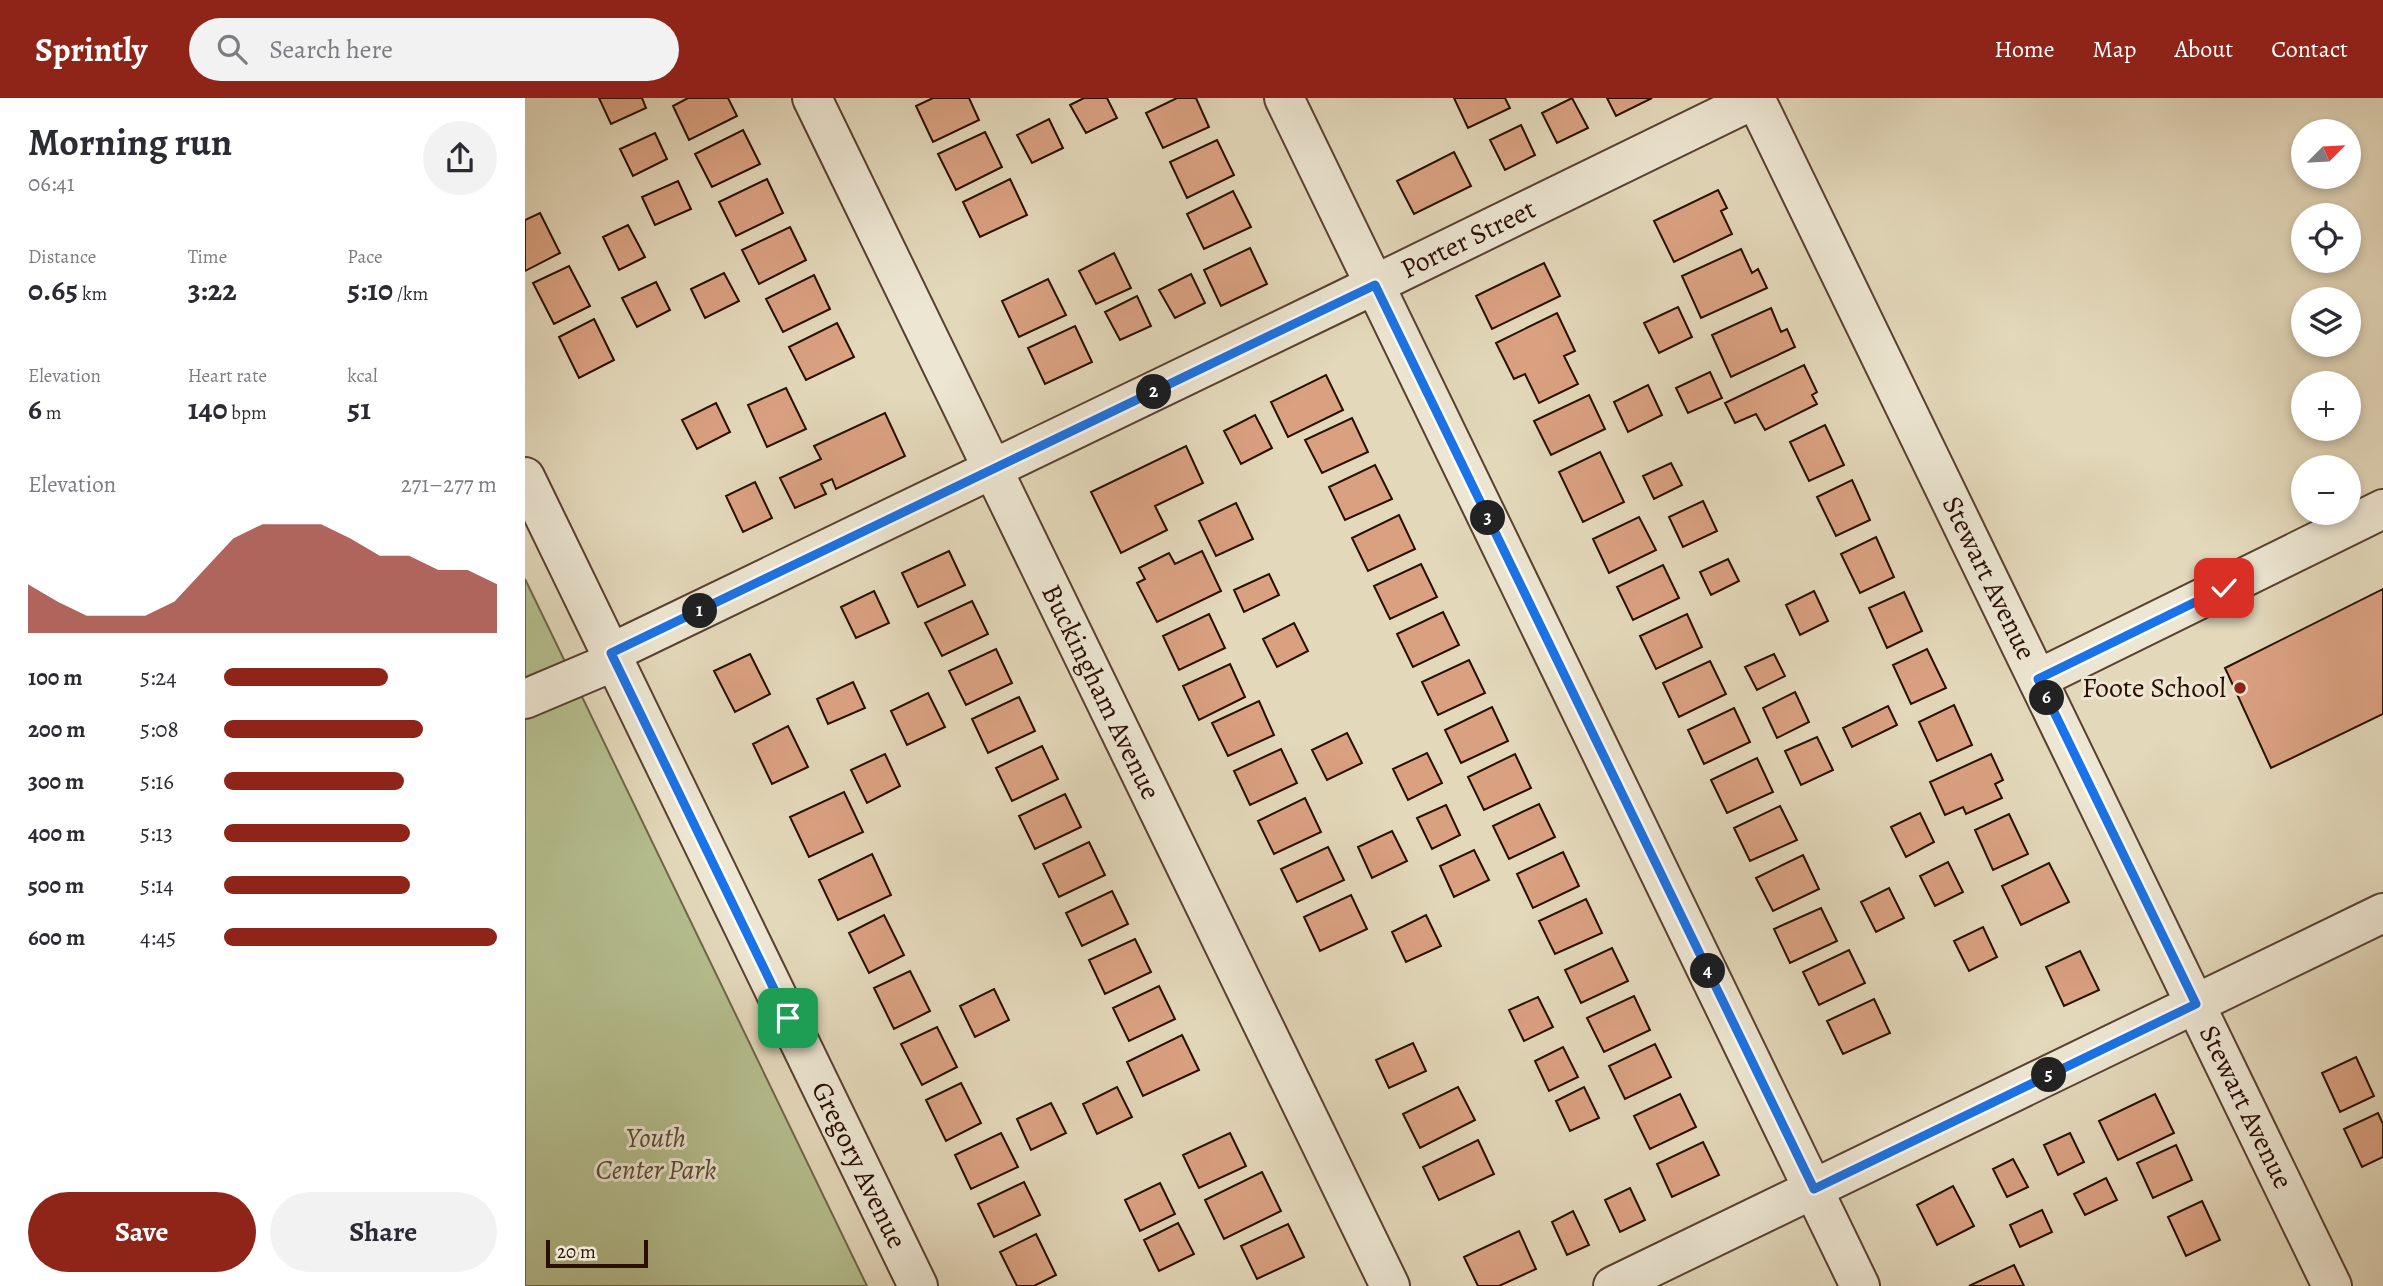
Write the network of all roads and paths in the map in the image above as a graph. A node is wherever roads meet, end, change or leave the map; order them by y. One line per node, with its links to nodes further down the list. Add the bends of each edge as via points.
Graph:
1 (812, 98): 5 (street, Buckingham Avenue)
2 (1284, 98): 4 (street)
3 (1756, 98): 4 (street, Porter Street); 9 (street, Stewart Avenue)
4 (1375, 285): 5 (street, Porter Street); 13 (street)
5 (993, 470): 8 (street, Porter Street); 15 (street, Buckingham Avenue)
6 (525, 477): 8 (street, Gregory Avenue)
7 (2383, 509): 9 (street)
8 (613, 657): 10 (street, Porter Street); 14 (street, Gregory Avenue)
9 (2038, 679): 12 (street, Stewart Avenue)
10 (525, 699)
11 (2383, 914): 12 (street)
12 (2196, 1004): 13 (street); 18 (street, Stewart Avenue)
13 (1814, 1189): 16 (street); 17 (street)
14 (918, 1286)
15 (1389, 1286)
16 (1613, 1286)
17 (1860, 1286)
18 (2332, 1286)

